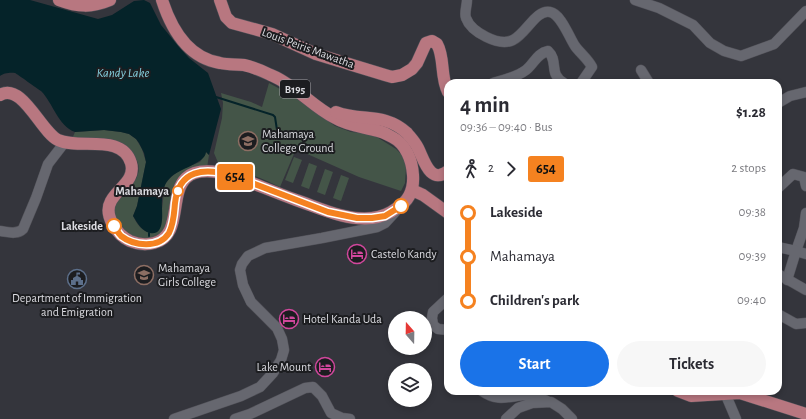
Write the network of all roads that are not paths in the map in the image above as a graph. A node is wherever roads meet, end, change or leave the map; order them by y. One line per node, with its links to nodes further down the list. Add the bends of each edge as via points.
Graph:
1 (59, 0): 2 (main road, via 87,6)
2 (110, 0)
3 (162, 0): 17 (main road, B195, via 177,34 192,50 218,63 244,66 272,75)
4 (220, 0): 13 (main road, Louis Peiris Mawatha, via 226,17 232,23 272,34 316,54 392,77 412,69 426,43 432,41 440,49)
5 (467, 0): 11 (street, via 466,18 474,29 501,42 514,40 544,11 558,16 575,46 592,67)
6 (635, 0): 7 (street, via 659,8 693,25 710,43 741,56 774,44)
7 (806, 11)
8 (641, 70): 12 (street)
9 (507, 79): 10 (street, via 527,70 538,56 548,51 552,55)
10 (558, 79)
11 (584, 79)
12 (647, 79)
13 (444, 83)
14 (806, 92): 16 (street)
15 (0, 95): 18 (main road, via 8,92 14,94 32,110 50,134)
16 (782, 101)
17 (314, 105): 19 (main road, via 325,106 344,114 390,121 414,141 428,170 433,174); 22 (main road, B195, via 337,120 380,131 396,139 405,149 412,164)
18 (65, 142): 23 (main road, via 110,146 128,155 132,168 130,177 112,200 109,212 114,226 121,235 141,244 155,243 166,236 172,224 180,186 194,173 208,171 231,175 328,212 350,217 385,216); 27 (street, via 48,164 22,229 14,232)
19 (444, 173)
20 (782, 184): 21 (street, via 794,174 804,177)
21 (806, 186)
22 (412, 190): 23 (main road); 24 (main road)
23 (398, 208): 46 (street, via 385,223 377,227 265,248 248,256 240,270 243,285 251,302 280,333 284,350 281,360 273,374 260,386 235,398)
24 (444, 210)
25 (806, 213): 26 (street)
26 (805, 229): 29 (street)
27 (0, 231)
28 (782, 248): 29 (street)
29 (796, 251): 30 (street); 31 (street)
30 (806, 254)
31 (782, 277): 32 (street)
32 (806, 290)
33 (444, 302): 36 (street, via 432,318 433,325)
34 (782, 316): 35 (street, via 796,324)
35 (806, 323)
36 (444, 330)
37 (488, 395): 39 (street, via 500,399)
38 (534, 395): 44 (street)
39 (534, 395)
40 (688, 395): 41 (main road)
41 (702, 395)
42 (726, 395): 51 (street)
43 (746, 395): 45 (main road)
44 (551, 402): 49 (street, via 532,403 518,408); 50 (street)
45 (806, 414)
46 (174, 419)
47 (235, 419): 48 (street, via 305,388 313,388 322,396 331,414)
48 (350, 419)
49 (506, 419)
50 (572, 419)
51 (736, 419)

